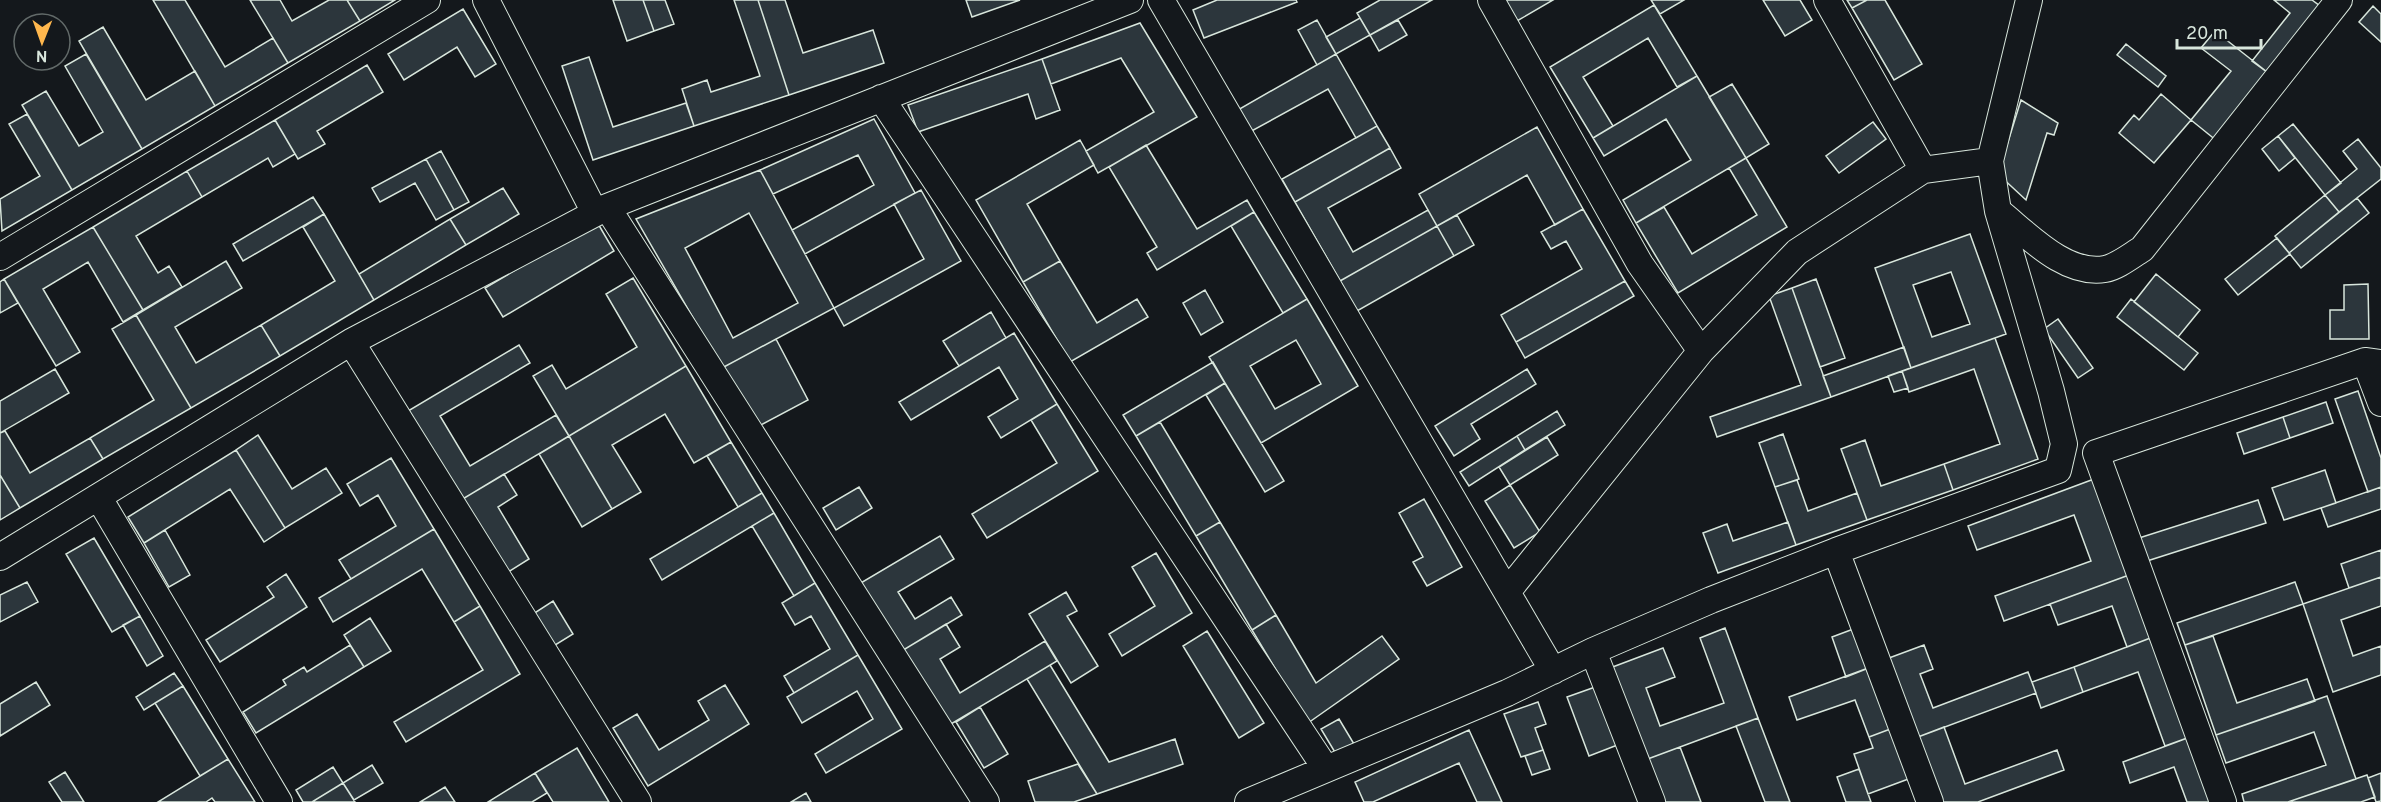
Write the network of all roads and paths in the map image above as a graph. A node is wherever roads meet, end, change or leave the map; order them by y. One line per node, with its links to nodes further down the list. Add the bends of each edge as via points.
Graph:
1 (427, 0): 14 (street)
2 (486, 0): 12 (street)
3 (1130, 0): 9 (street)
4 (1161, 0): 24 (street)
5 (1491, 0): 16 (street, via 1640,264)
6 (1827, 0): 11 (street)
7 (2029, 0): 10 (street)
8 (2339, 0): 13 (street, via 2142,249 2107,269 2080,268 2046,250)
9 (881, 98): 12 (street); 27 (street)
10 (1990, 161): 11 (street); 13 (street)
11 (1923, 170): 16 (street, via 1797,252)
12 (601, 210): 15 (street); 30 (street)
13 (1998, 211): 20 (street, via 2064,444)
14 (0, 257)
15 (351, 342): 21 (street); 29 (street)
16 (1701, 351): 24 (street)
17 (2373, 362): 18 (street); 19 (street)
18 (2381, 403)
19 (2096, 453): 20 (street); 34 (street)
20 (2058, 470): 22 (street)
21 (99, 498): 23 (street); 28 (street)
22 (1836, 551): 25 (street); 33 (street)
23 (0, 557)
24 (1507, 592): 26 (street)
25 (1593, 651): 26 (street); 32 (street)
26 (1553, 670): 27 (street)
27 (1326, 770): 31 (street)
28 (279, 802)
29 (638, 802)
30 (986, 802)
31 (1248, 802)
32 (1653, 802)
33 (1930, 802)
34 (2223, 802)

